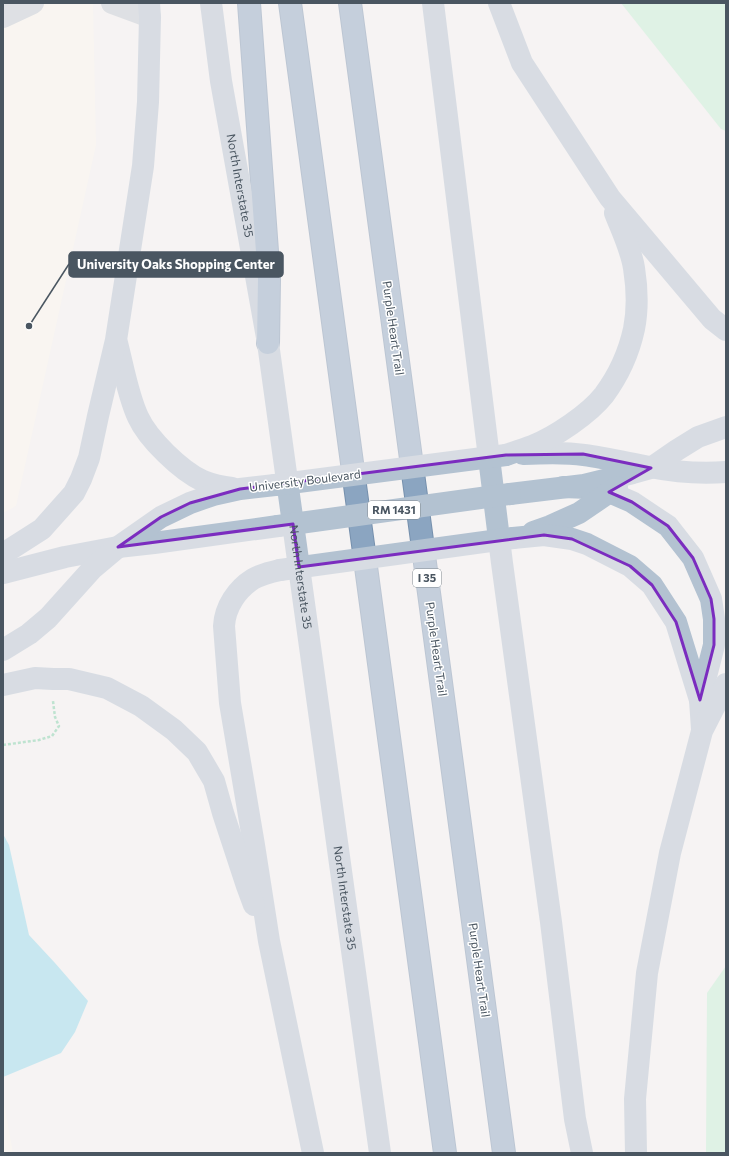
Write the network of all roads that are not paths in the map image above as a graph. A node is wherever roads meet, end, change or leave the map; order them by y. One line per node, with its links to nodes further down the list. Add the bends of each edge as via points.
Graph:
1 (33, 3): 10 (lane)
2 (112, 3): 9 (lane)
3 (211, 3): 14 (main road, North Interstate 35, via 222,81)
4 (249, 3): 14 (highway, via 269,279)
5 (290, 3): 34 (highway)
6 (350, 3): 35 (highway, Purple Heart Trail / I 35)
7 (433, 3): 36 (main road, via 502,563 575,1119)
8 (499, 3): 11 (main road, via 522,63)
9 (150, 10): 13 (main road, via 148,102 143,166)
10 (3, 17)
11 (610, 198): 12 (main road, via 712,319); 16 (main road, via 630,252 636,288 634,328 623,363 603,396 578,419 533,446)
12 (726, 330)
13 (116, 340): 20 (main road, via 138,418 152,439 187,471 202,480 220,487); 24 (main road, via 82,479 74,493 42,528)
14 (268, 343): 33 (main road, North Interstate 35)
15 (726, 427): 17 (main road, RM 1431, via 698,437)
16 (506, 455): 17 (main road, RM 1431, via 583,454); 20 (main road, University Boulevard / RM 1431, bridge)
17 (651, 468): 18 (main road, RM 1431); 19 (main road, RM 1431, via 597,482); 21 (main road)
18 (726, 472)
19 (563, 487): 21 (main road); 23 (main road, University Boulevard / RM 1431, bridge)
20 (240, 489): 23 (main road, University Boulevard / RM 1431, via 190,503 161,517)
21 (609, 492): 22 (main road, via 572,516); 29 (main road, via 632,502 668,526 693,558 699,571 711,599 714,619 714,645)
22 (516, 537): 29 (main road, via 544,535 587,544 630,566 652,585 676,622); 31 (main road, bridge, via 280,570 258,577 243,586 232,601 224,626 230,703)
23 (118, 547): 25 (main road, University Boulevard); 26 (main road, University Boulevard, via 93,568 48,618 29,634)
24 (3, 554)
25 (3, 573)
26 (3, 650)
27 (726, 684): 30 (main road)
28 (3, 685): 31 (main road, via 35,678 69,679 107,688 141,706 197,752 214,781 247,886)
29 (700, 700): 30 (main road)
30 (702, 731): 37 (main road, via 670,852 647,973 635,1099)
31 (269, 941): 32 (main road)
32 (312, 1153)
33 (380, 1153)
34 (445, 1153)
35 (504, 1153)
36 (582, 1153)
37 (636, 1153)

